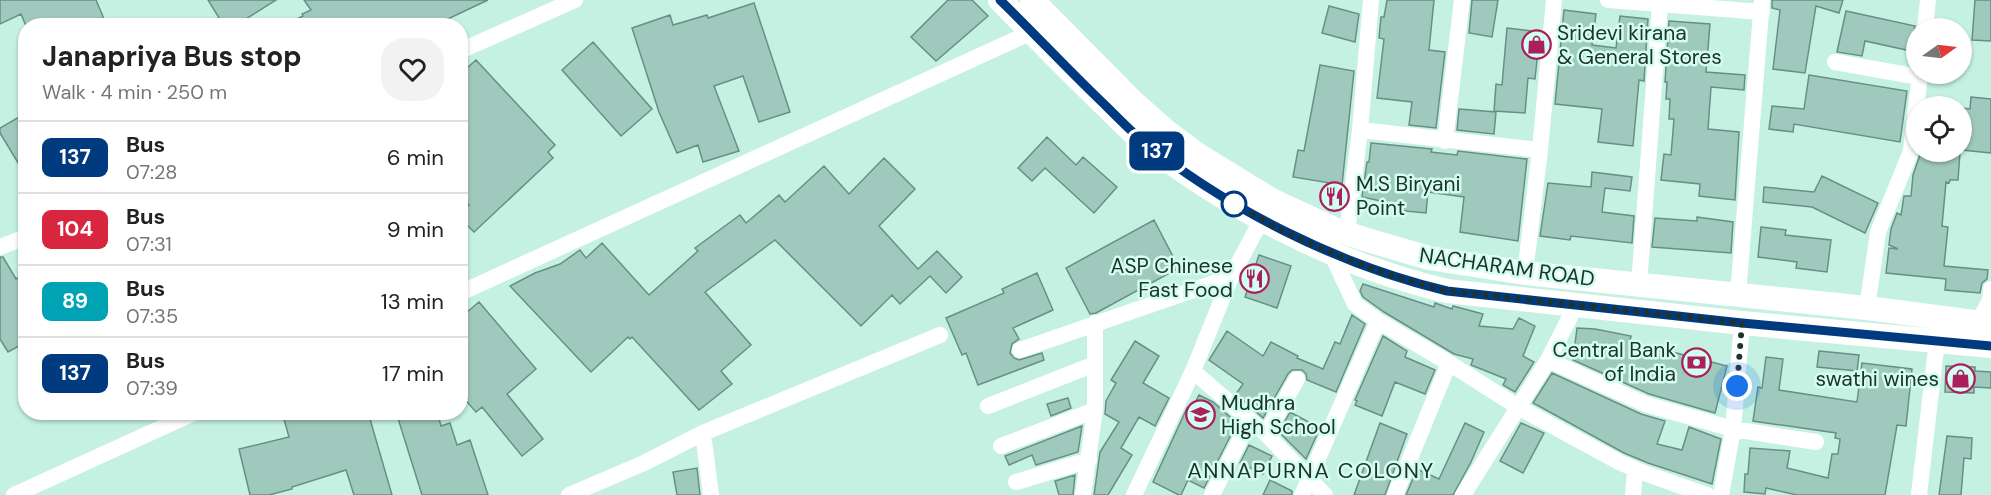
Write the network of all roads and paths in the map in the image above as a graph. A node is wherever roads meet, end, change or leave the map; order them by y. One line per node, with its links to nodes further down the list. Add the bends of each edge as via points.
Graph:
1 (575, 0): 14 (street)
2 (1000, 0): 13 (main road, NACHARAM ROAD)
3 (1032, 0): 13 (main road, NACHARAM ROAD)
4 (1371, 0): 18 (street)
5 (1462, 0): 19 (street)
6 (1554, 0): 20 (street)
7 (1609, 0): 9 (street)
8 (1928, 0): 12 (street)
9 (1635, 1): 10 (street)
10 (1660, 4): 11 (street); 28 (street)
11 (1762, 6): 31 (street)
12 (1926, 18)
13 (1041, 25): 21 (main road, NACHARAM ROAD, via 1138,137 1223,198); 22 (main road, NACHARAM ROAD, via 1198,154 1273,201); 29 (street)
14 (468, 47)
15 (1835, 62): 16 (street)
16 (1906, 73)
17 (1919, 84): 32 (street, via 1911,151 1878,232)
18 (1360, 130): 19 (street); 22 (street)
19 (1445, 141): 20 (street)
20 (1540, 150): 26 (street)
21 (1262, 219): 25 (main road, NACHARAM ROAD); 27 (street)
22 (1347, 233): 26 (main road, NACHARAM ROAD, via 1429,258)
23 (18, 240): 24 (street)
24 (0, 247)
25 (1330, 251): 34 (street, via 1356,304); 36 (main road, NACHARAM ROAD, via 1406,282 1447,291)
26 (1525, 273): 28 (main road, NACHARAM ROAD)
27 (1232, 277): 35 (street); 45 (street)
28 (1639, 285): 31 (main road, NACHARAM ROAD)
29 (468, 289)
30 (1991, 289): 37 (street)
31 (1738, 295): 32 (main road, NACHARAM ROAD)
32 (1867, 308): 37 (main road, NACHARAM ROAD)
33 (1570, 317): 42 (street)
34 (1378, 321): 43 (street); 59 (street)
35 (1095, 323): 41 (street); 44 (street)
36 (1742, 323): 39 (main road, NACHARAM ROAD); 52 (street)
37 (1985, 323)
38 (940, 335): 53 (street)
39 (1937, 340): 40 (main road, NACHARAM ROAD); 75 (street)
40 (1991, 346)
41 (1020, 350)
42 (1548, 360): 48 (street); 52 (street, via 1645,404)
43 (1449, 363): 48 (street); 69 (street)
44 (1095, 364): 47 (street); 49 (street)
45 (1193, 371): 51 (street); 65 (street)
46 (1296, 379): 54 (street)
47 (988, 406)
48 (1518, 407): 58 (street); 70 (street)
49 (1095, 410): 56 (street); 57 (street)
50 (178, 420): 61 (street)
51 (1250, 420): 54 (street); 66 (street)
52 (1733, 429): 55 (street); 74 (street)
53 (703, 433): 62 (street); 63 (street)
54 (1266, 434): 59 (street)
55 (1816, 442)
56 (1000, 446)
57 (1089, 460): 60 (street); 64 (street)
58 (1639, 471): 71 (street); 72 (street); 73 (street)
59 (1308, 478): 67 (street); 68 (street)
60 (1016, 482)
61 (14, 495)
62 (569, 495)
63 (711, 495)
64 (1083, 495)
65 (1134, 495)
66 (1212, 495)
67 (1302, 495)
68 (1325, 495)
69 (1395, 495)
70 (1463, 495)
71 (1633, 495)
72 (1643, 495)
73 (1707, 495)
74 (1721, 495)
75 (1918, 495)

